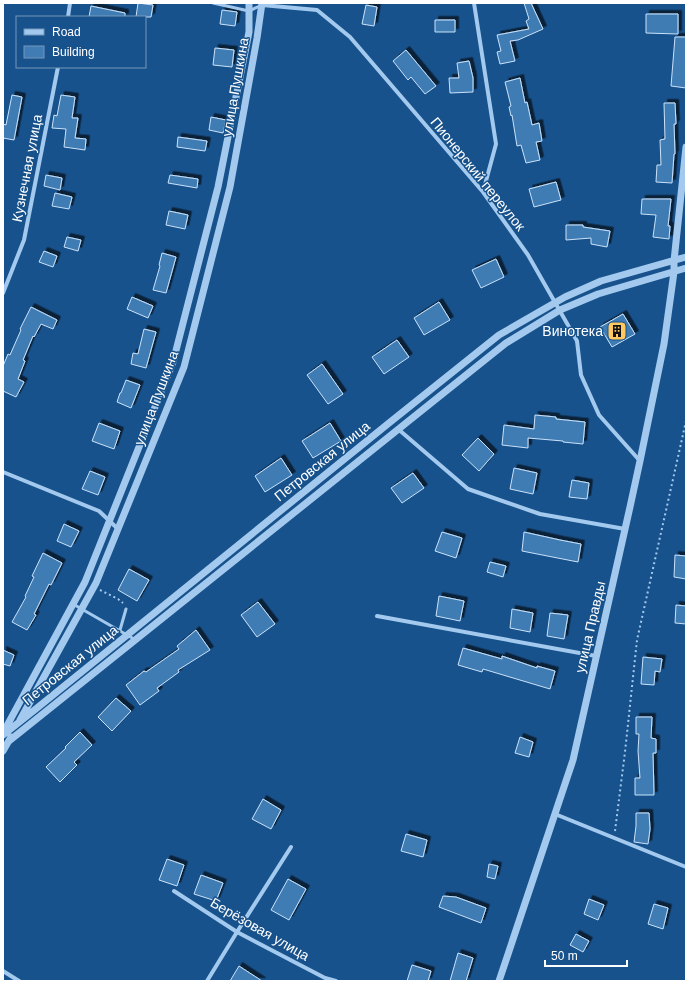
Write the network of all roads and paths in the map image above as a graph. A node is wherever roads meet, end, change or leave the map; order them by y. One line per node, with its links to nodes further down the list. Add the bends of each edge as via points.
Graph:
1 (70, 3): 6 (street)
2 (213, 3): 5 (lane)
3 (474, 3): 9 (street, via 496,144)
4 (262, 4): 5 (lane); 9 (street, Пионерский переулок, via 317,10 350,37); 22 (street, улица Пушкина, via 230,187 184,367)
5 (249, 7): 21 (street, улица Пушкина, via 249,32 218,187 173,362)
6 (68, 16)
7 (58, 68): 14 (street, Кузнечная улица, via 24,240)
8 (686, 147): 11 (street, улица Правды)
9 (483, 192): 15 (street, Пионерский переулок, via 528,255)
10 (686, 257): 11 (street, Петровская улица)
11 (674, 261): 13 (street, улица Правды); 15 (street, Петровская улица, via 601,281)
12 (686, 268): 13 (street)
13 (674, 272): 16 (street, via 598,294); 19 (street, улица Правды, via 664,344)
14 (3, 293)
15 (556, 302): 16 (street, Пионерский переулок); 29 (street, Петровская улица, via 499,335)
16 (560, 310): 18 (street, via 506,343); 19 (street, Пионерский переулок, via 577,341 580,375 599,415)
17 (686, 421): 37 (path, via 637,640)
18 (398, 430): 23 (street, via 468,489 540,514); 30 (street)
19 (640, 461): 23 (street, улица Правды)
20 (3, 472): 21 (street, via 99,511)
21 (110, 522): 22 (street); 24 (street, улица Пушкина)
22 (118, 529): 25 (street, улица Пушкина, via 96,583)
23 (625, 529): 31 (street, улица Правды)
24 (73, 604): 25 (lane); 33 (street, улица Пушкина)
25 (82, 609): 28 (lane); 32 (street, улица Пушкина)
26 (126, 609): 28 (lane)
27 (376, 616): 31 (street)
28 (120, 630): 29 (lane)
29 (128, 635): 30 (lane); 32 (street, Петровская улица)
30 (135, 640): 34 (street)
31 (596, 656): 36 (street, улица Правды, via 573,760)
32 (19, 723): 33 (street, Петровская улица); 34 (street, улица Пушкина)
33 (3, 734)
34 (9, 741): 35 (street, улица Пушкина)
35 (3, 751)
36 (555, 814): 37 (street); 46 (street, улица Правды)
37 (614, 838): 39 (street)
38 (291, 847): 41 (street)
39 (686, 867)
40 (174, 891): 41 (street, Берёзовая улица)
41 (237, 932): 44 (street); 45 (street, Берёзовая улица, via 325,978)
42 (3, 971): 43 (street)
43 (18, 981)
44 (207, 981)
45 (336, 981)
46 (500, 981)

